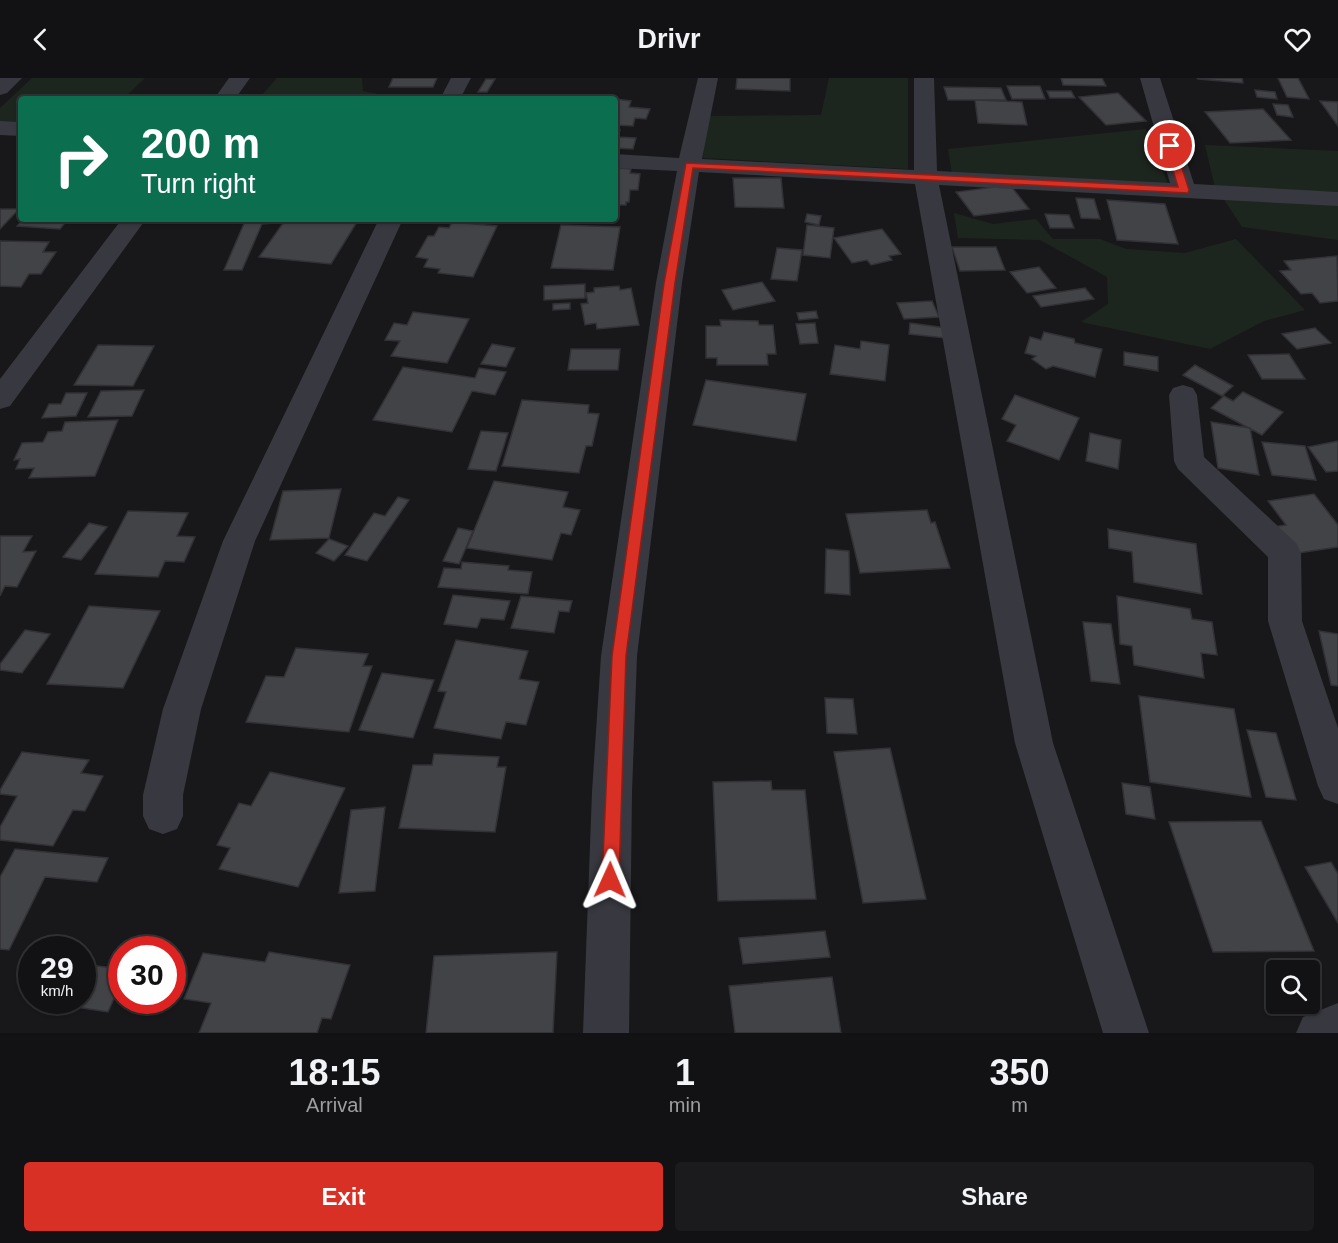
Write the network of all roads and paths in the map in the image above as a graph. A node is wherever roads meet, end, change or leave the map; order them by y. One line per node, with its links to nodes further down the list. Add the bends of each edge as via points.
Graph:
1 (12, 78): 7 (street)
2 (240, 78): 8 (street)
3 (461, 78): 9 (street)
4 (708, 78): 13 (street)
5 (924, 78): 14 (street)
6 (1150, 78): 15 (street)
7 (0, 89)
8 (226, 96)
9 (452, 96)
10 (0, 128): 11 (street)
11 (18, 129)
12 (618, 161): 13 (street)
13 (689, 165): 14 (street); 24 (street, via 669,283 619,656)
14 (926, 177): 15 (street); 25 (street, via 1034,743)
15 (1184, 190): 16 (street)
16 (1338, 199)
17 (132, 222): 20 (street)
18 (390, 222): 22 (street, via 239,541 182,709 163,795)
19 (1183, 394): 21 (street, via 1189,460 1285,553 1284,621)
20 (0, 399)
21 (1338, 786)
22 (163, 816)
23 (1338, 1026): 26 (street)
24 (606, 1033)
25 (1126, 1033)
26 (1319, 1033)

